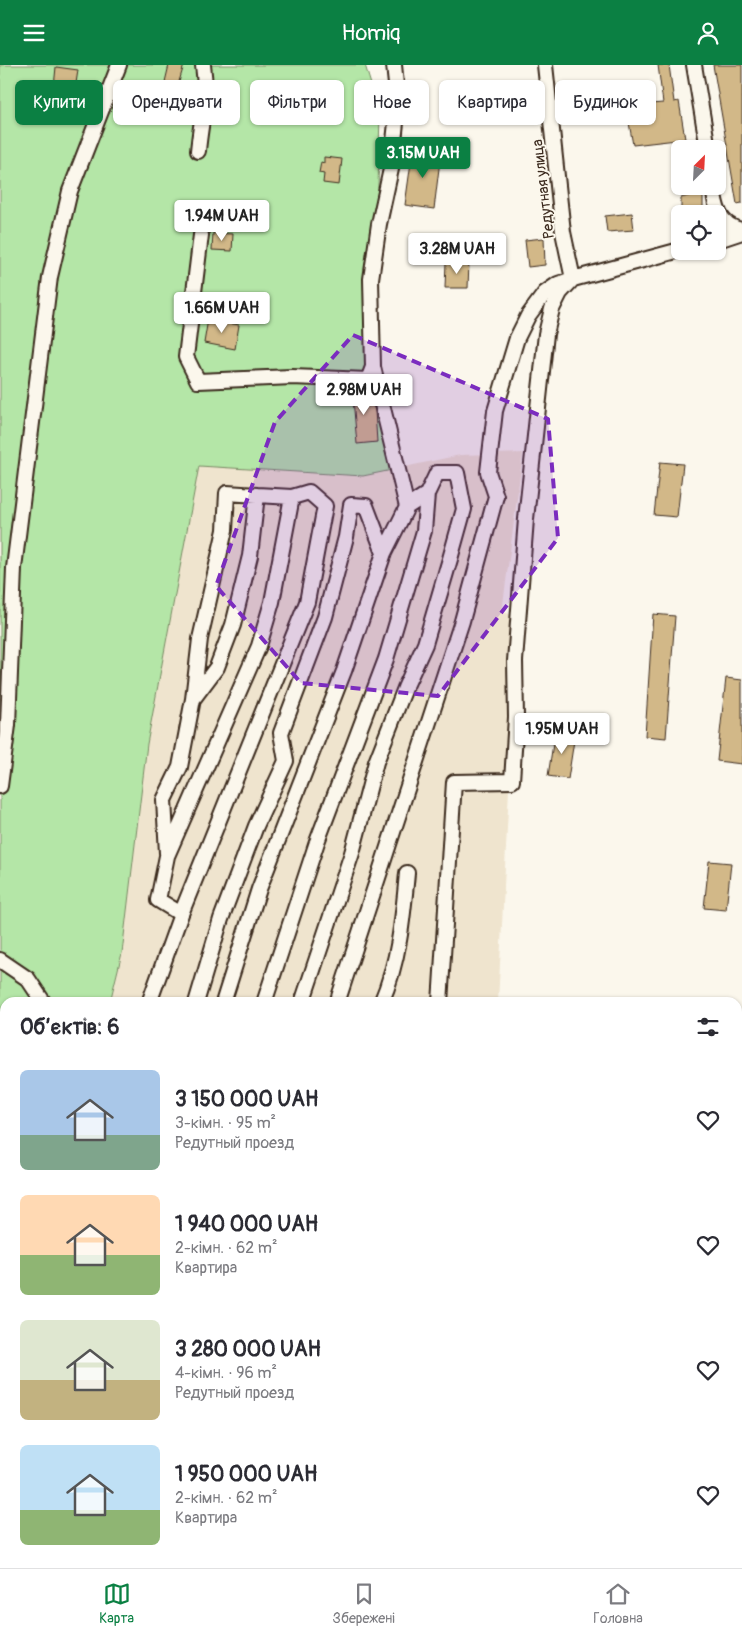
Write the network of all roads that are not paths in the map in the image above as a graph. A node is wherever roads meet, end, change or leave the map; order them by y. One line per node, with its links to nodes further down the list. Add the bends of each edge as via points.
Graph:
1 (119, 65): 23 (street, via 70,191 50,277 14,568 8,725)
2 (203, 65): 7 (street, via 205,112)
3 (394, 65): 14 (street, via 398,104 391,169 371,279)
4 (546, 65): 13 (street, Редутная улица, via 563,232)
5 (694, 65): 6 (street)
6 (706, 140)
7 (198, 151)
8 (726, 224): 9 (street)
9 (742, 231): 11 (street)
10 (200, 235): 14 (street, via 186,357 198,381 292,377 368,380)
11 (726, 237)
12 (671, 252): 13 (street)
13 (573, 279): 34 (street, via 558,283 545,293 517,338 494,411 488,472 496,496 491,515 462,621); 36 (street, via 560,293 552,309 546,334 515,661 512,781 454,782)
14 (373, 367): 18 (street)
15 (427, 494): 18 (street); 32 (street, via 424,531 386,659 316,842); 33 (street, via 437,473 457,473 464,509 425,644 376,762 352,853)
16 (257, 495): 17 (street); 20 (street, via 250,556 233,625 217,667); 20 (street, via 227,493 225,530 200,639)
17 (292, 497): 24 (street, via 272,602 259,646); 26 (street, via 309,492 325,506 307,602)
18 (407, 507): 19 (street)
19 (384, 553): 21 (street, via 344,671); 22 (street, via 366,506 351,505 325,617 282,733)
20 (193, 699): 24 (street, via 180,767 164,800)
21 (311, 751): 22 (street); 31 (street, via 256,898)
22 (286, 761): 30 (street, via 256,826 228,900)
23 (0, 786)
24 (168, 856): 26 (street, via 158,900)
25 (407, 873): 35 (street, via 403,922)
26 (181, 914): 29 (street)
27 (0, 959): 28 (street, via 28,979)
28 (40, 997)
29 (151, 997)
30 (198, 997)
31 (226, 997)
32 (266, 997)
33 (304, 997)
34 (338, 997)
35 (384, 997)
36 (440, 997)

